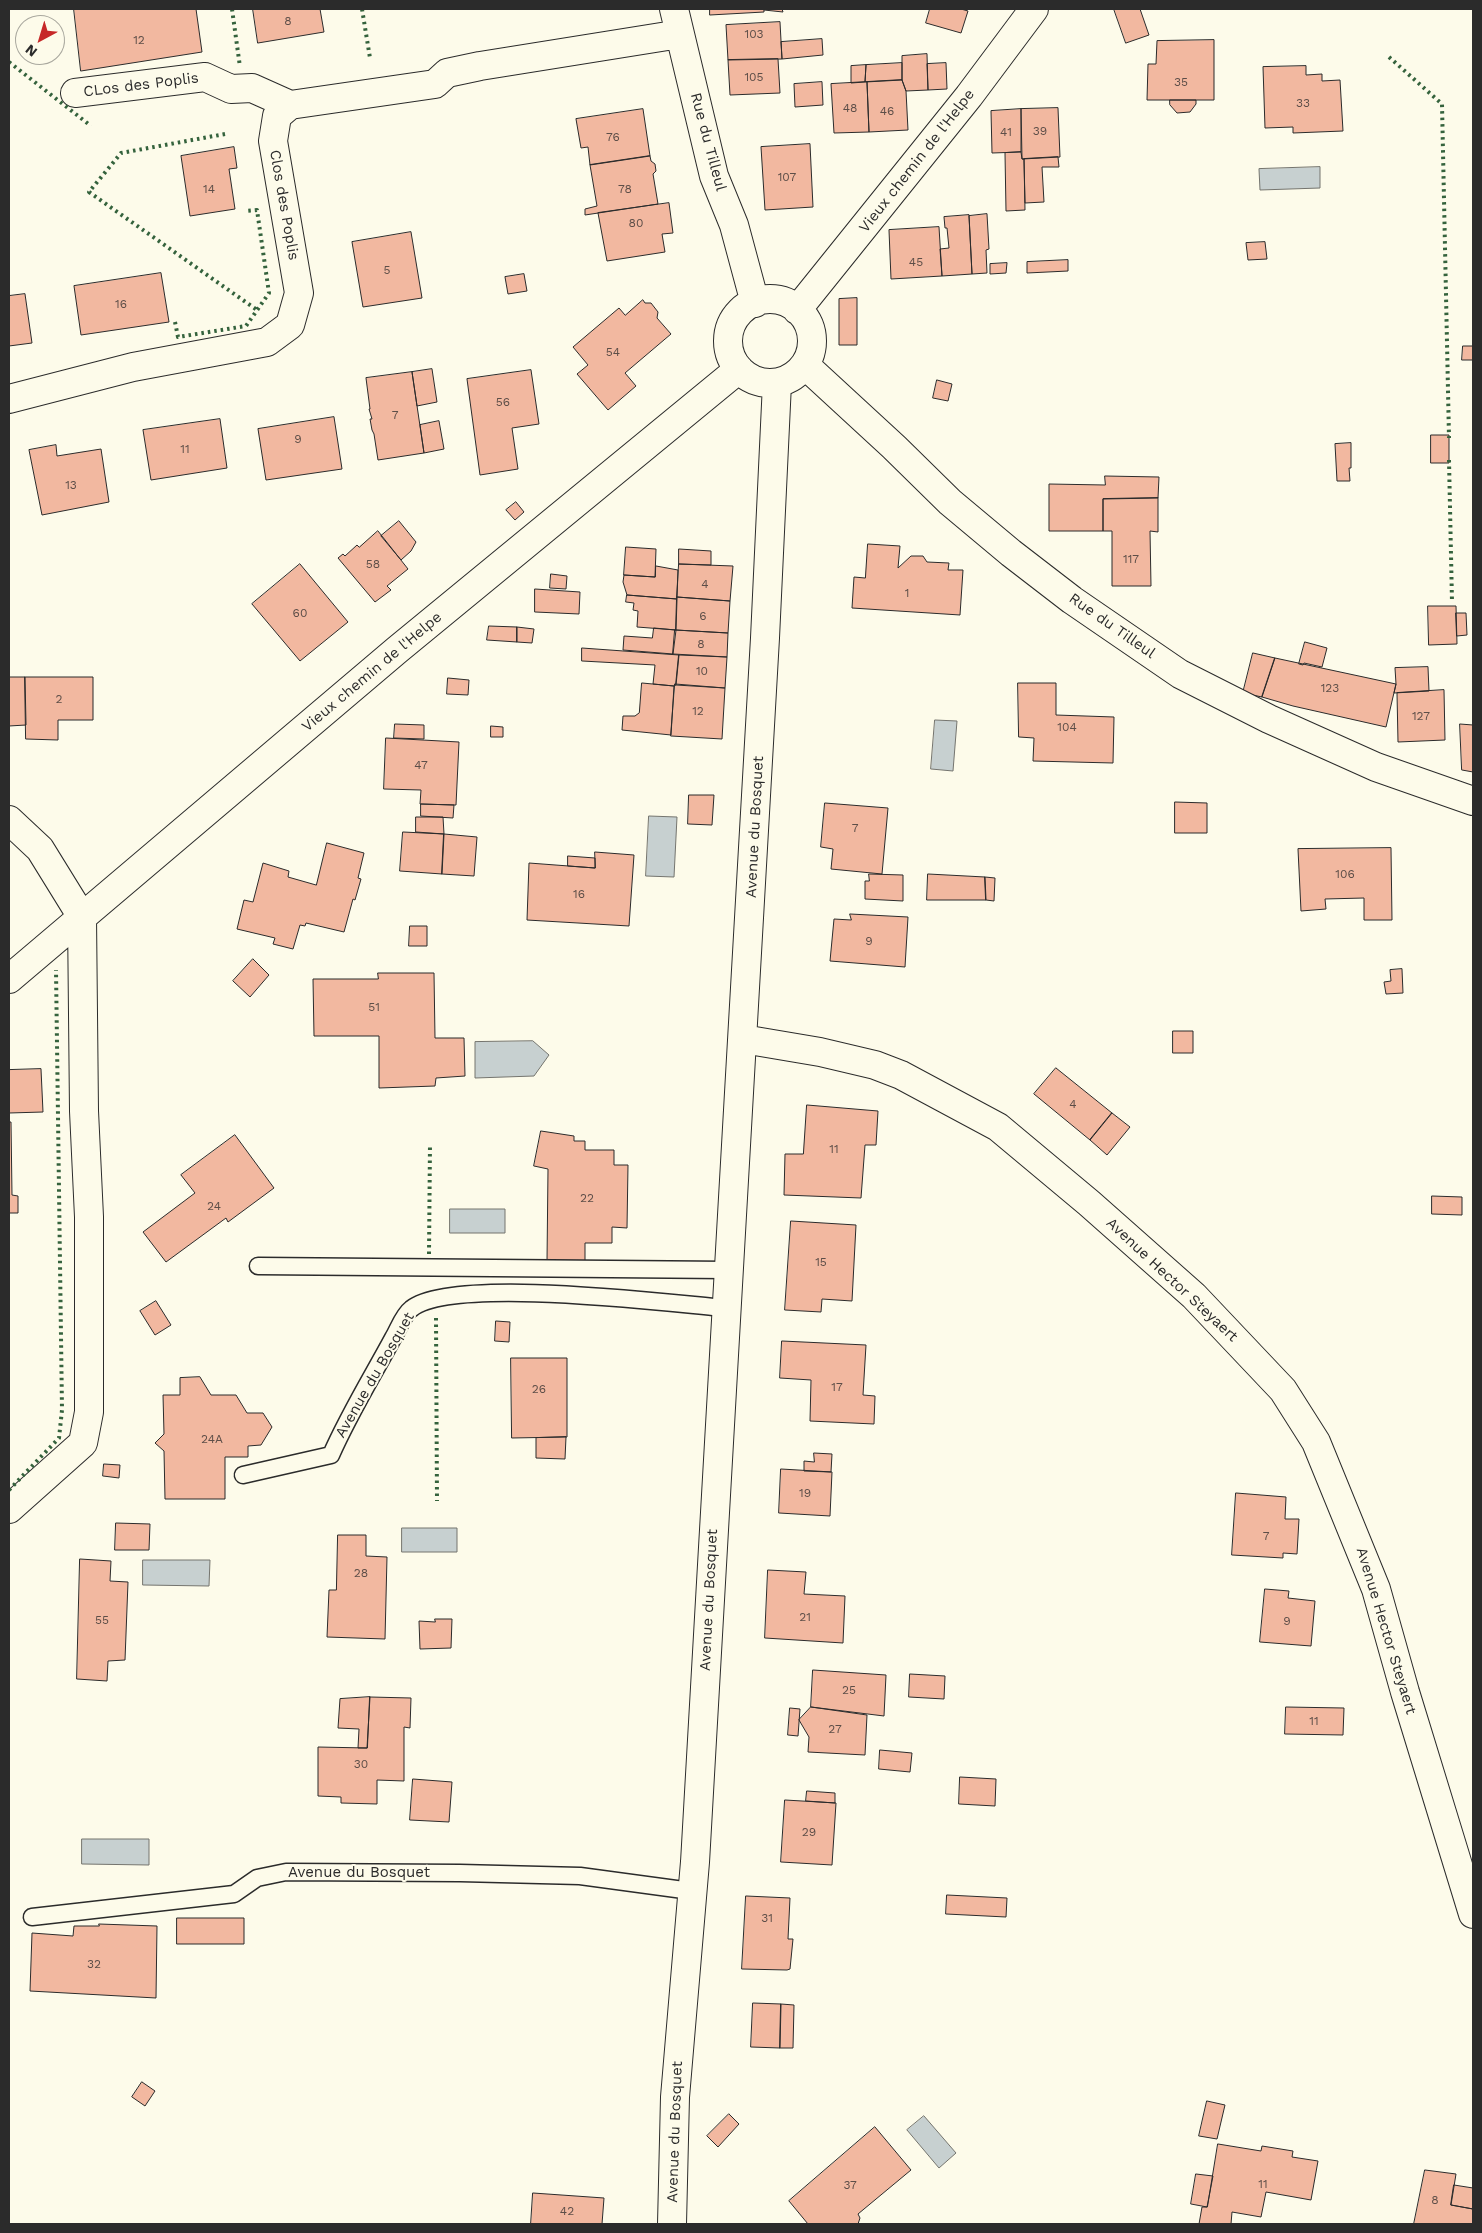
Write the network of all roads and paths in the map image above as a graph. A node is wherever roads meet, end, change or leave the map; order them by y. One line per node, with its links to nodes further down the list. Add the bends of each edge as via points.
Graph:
1 (1034, 9): 6 (street, Vieux chemin de l'Helpe, via 938,135)
2 (677, 21): 4 (street, via 448,73 435,84); 5 (street, Rue du Tilleul, via 714,176 734,225)
3 (76, 93): 4 (street, CLos des Poplis, via 205,77 231,89 252,88)
4 (290, 105): 10 (street, Clos des Poplis, via 277,116 273,141 299,293 290,325 267,342 133,367)
5 (755, 303): 6 (street, via 777,300); 8 (street, via 743,309 729,331 728,345)
6 (797, 310): 7 (street, via 805,319 811,336 810,354)
7 (805, 365): 9 (street); 11 (street, Rue du Tilleul, via 950,502 1011,553 1072,600 1180,674 1269,719 1376,767)
8 (739, 369): 9 (street, via 763,383); 13 (street, Vieux chemin de l'Helpe, via 404,644)
9 (777, 383): 15 (street, Avenue du Bosquet)
10 (9, 399)
11 (1473, 801)
12 (9, 820): 13 (street, via 40,849)
13 (82, 917): 14 (street, Vieux chemin de l'Helpe); 20 (street, via 89,1412 83,1443)
14 (9, 979)
15 (743, 1039): 17 (street, Avenue du Bosquet); 21 (street, Avenue Hector Steyaert, via 875,1065 901,1075 998,1127 1194,1296 1283,1390 1316,1442 1376,1589)
16 (258, 1266): 17 (lane)
17 (728, 1270): 18 (street, Avenue du Bosquet)
18 (726, 1308): 19 (lane, Avenue du Bosquet, via 524,1294 471,1293 433,1298 410,1310 344,1425 331,1455); 22 (street, Avenue du Bosquet)
19 (243, 1475)
20 (9, 1509)
21 (1468, 1882): 23 (street, Avenue Hector Steyaert)
22 (691, 1891): 24 (lane, Avenue du Bosquet, via 580,1876 286,1872 257,1878 234,1894); 25 (street, Avenue du Bosquet, via 675,2096)
23 (1473, 1914)
24 (32, 1918)
25 (672, 2224)

